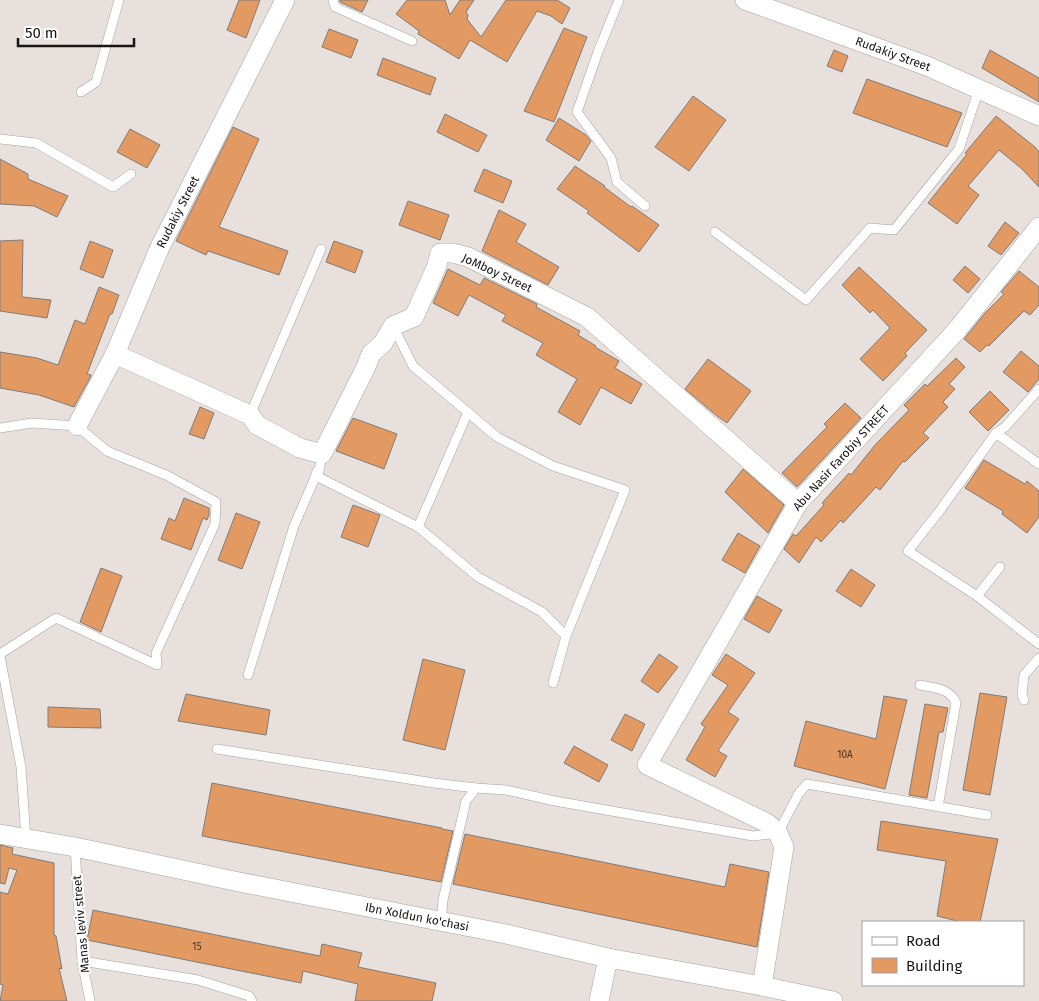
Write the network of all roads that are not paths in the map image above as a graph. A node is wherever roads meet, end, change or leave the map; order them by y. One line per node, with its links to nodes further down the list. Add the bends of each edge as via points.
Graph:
1 (119, 0): 8 (lane, via 96,82)
2 (285, 0): 17 (street, Rudakiy Street, via 160,247)
3 (333, 0): 6 (lane, via 335,7)
4 (620, 0): 12 (lane, via 577,112 611,158 618,182)
5 (745, 0): 7 (street, Rudakiy Street, via 927,66)
6 (412, 41)
7 (979, 89): 9 (street, Rudakiy Street); 14 (lane, via 959,149 894,230 870,228 806,300)
8 (81, 92)
9 (1039, 116)
10 (0, 139): 11 (lane, via 36,142 113,187)
11 (130, 174)
12 (645, 206)
13 (1039, 227): 26 (street, Abu Nasir Farobiy STREET, via 957,330)
14 (716, 232)
15 (321, 249): 20 (lane)
16 (393, 326): 19 (lane, via 413,366); 24 (street, JoMboy Street, via 383,343 371,354); 26 (street, JoMboy Street, via 414,317 440,254 468,257 587,317)
17 (115, 354): 20 (street); 21 (street, Rudakiy Street)
18 (1039, 389): 23 (lane)
19 (468, 412): 27 (lane); 30 (lane, via 497,437 553,466 625,490)
20 (250, 415): 24 (street, via 257,425 266,430 300,448)
21 (77, 426): 22 (lane, via 32,423); 32 (lane, via 107,451 166,475 216,502 215,524 156,653 157,665 56,618)
22 (0, 428)
23 (996, 433): 25 (lane); 29 (lane, via 908,551)
24 (322, 454): 27 (lane, via 318,477); 34 (lane, via 294,526)
25 (1039, 464)
26 (798, 503): 42 (street, Abu Nasir Farobiy STREET, via 646,765 767,823)
27 (418, 527): 30 (lane, via 478,577 542,612)
28 (1000, 567): 29 (lane)
29 (977, 596): 31 (lane)
30 (566, 636): 35 (lane)
31 (1039, 644)
32 (0, 655): 44 (lane, via 21,767)
33 (1039, 658): 37 (lane, via 1024,674)
34 (248, 675)
35 (553, 683)
36 (920, 685): 40 (lane, via 946,691 956,703)
37 (1024, 700)
38 (217, 750): 39 (lane)
39 (476, 788): 42 (lane, via 506,790 753,836); 46 (lane, via 466,801)
40 (938, 807): 41 (lane); 42 (lane, via 807,784 799,792)
41 (987, 815)
42 (778, 833): 49 (street, via 784,847)
43 (0, 834): 44 (street, Ibn Xoldun ko'chasi)
44 (26, 839): 45 (street, Ibn Xoldun ko'chasi)
45 (74, 847): 46 (street, Ibn Xoldun ko'chasi); 48 (lane, Manas leviv street)
46 (441, 922): 47 (street, Ibn Xoldun ko'chasi)
47 (608, 958): 49 (street, Ibn Xoldun ko'chasi); 52 (street)
48 (82, 961): 50 (lane, Manas leviv street); 51 (lane, via 198,980 248,996)
49 (762, 986): 53 (street, Ibn Xoldun ko'chasi)
50 (90, 1001)
51 (252, 1001)
52 (599, 1001)
53 (834, 1001)

